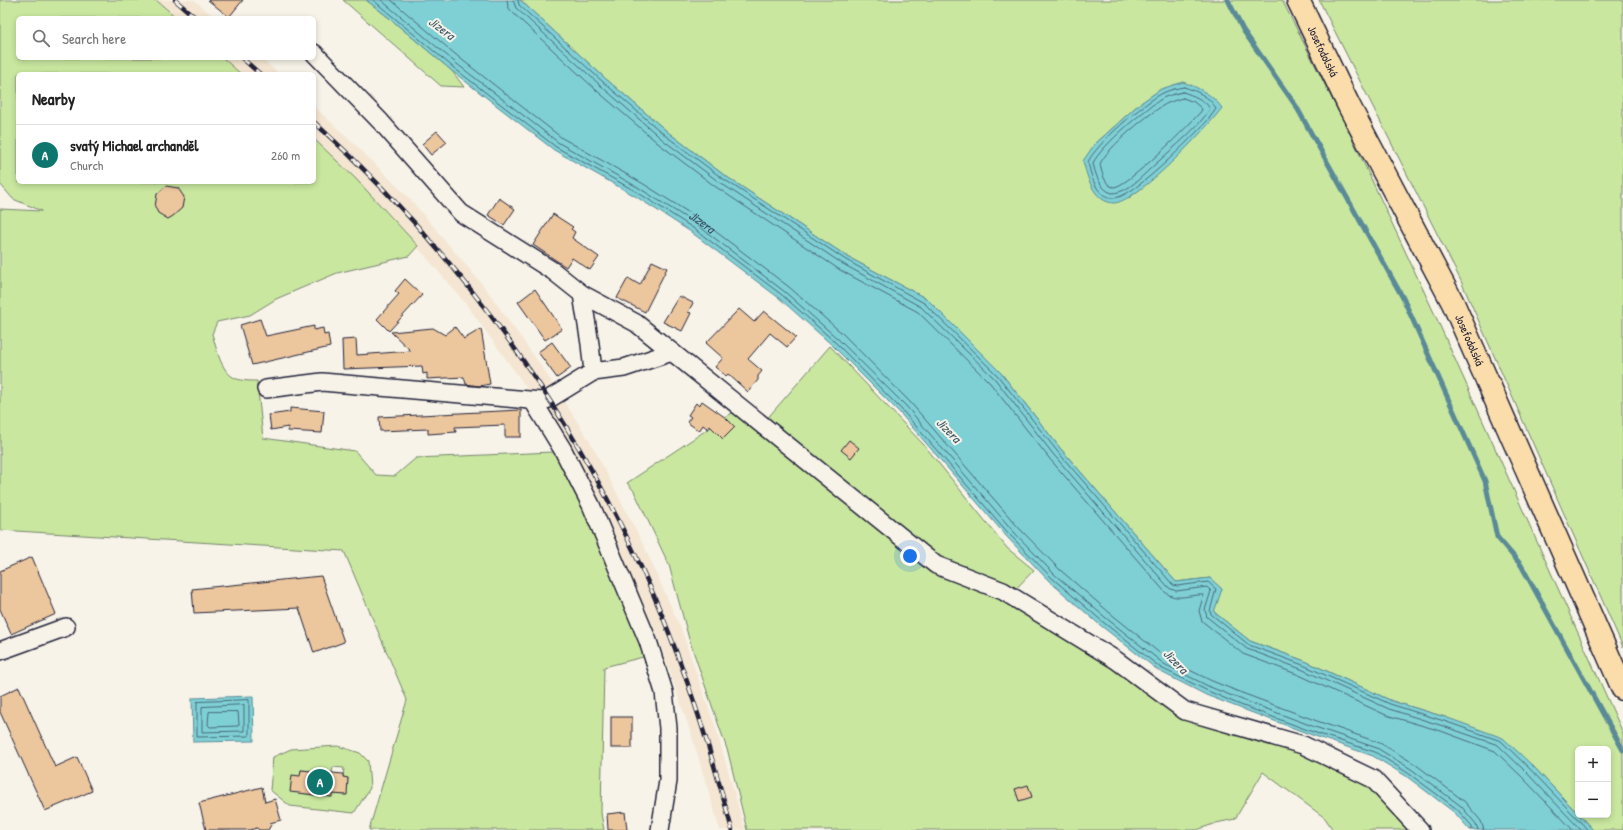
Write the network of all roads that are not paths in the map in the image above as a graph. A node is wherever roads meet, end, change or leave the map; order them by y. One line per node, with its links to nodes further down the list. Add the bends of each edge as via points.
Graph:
1 (1298, 0): 10 (main road, Josefodolská, via 1349,106 1452,303)
2 (316, 55): 3 (street, via 381,122 461,213 553,272)
3 (582, 294): 4 (street, via 636,323); 5 (street)
4 (672, 352): 5 (street, via 624,368); 12 (street, via 936,565 1003,591 1116,660 1184,711 1303,745 1373,779)
5 (593, 372): 7 (street, via 549,399)
6 (266, 389): 7 (street, via 322,382)
7 (533, 401): 11 (street, via 563,450 591,505 648,641 664,692 668,728 668,781)
8 (66, 627): 9 (street)
9 (3, 650)
10 (1623, 689)
11 (660, 830)
12 (1420, 830)

